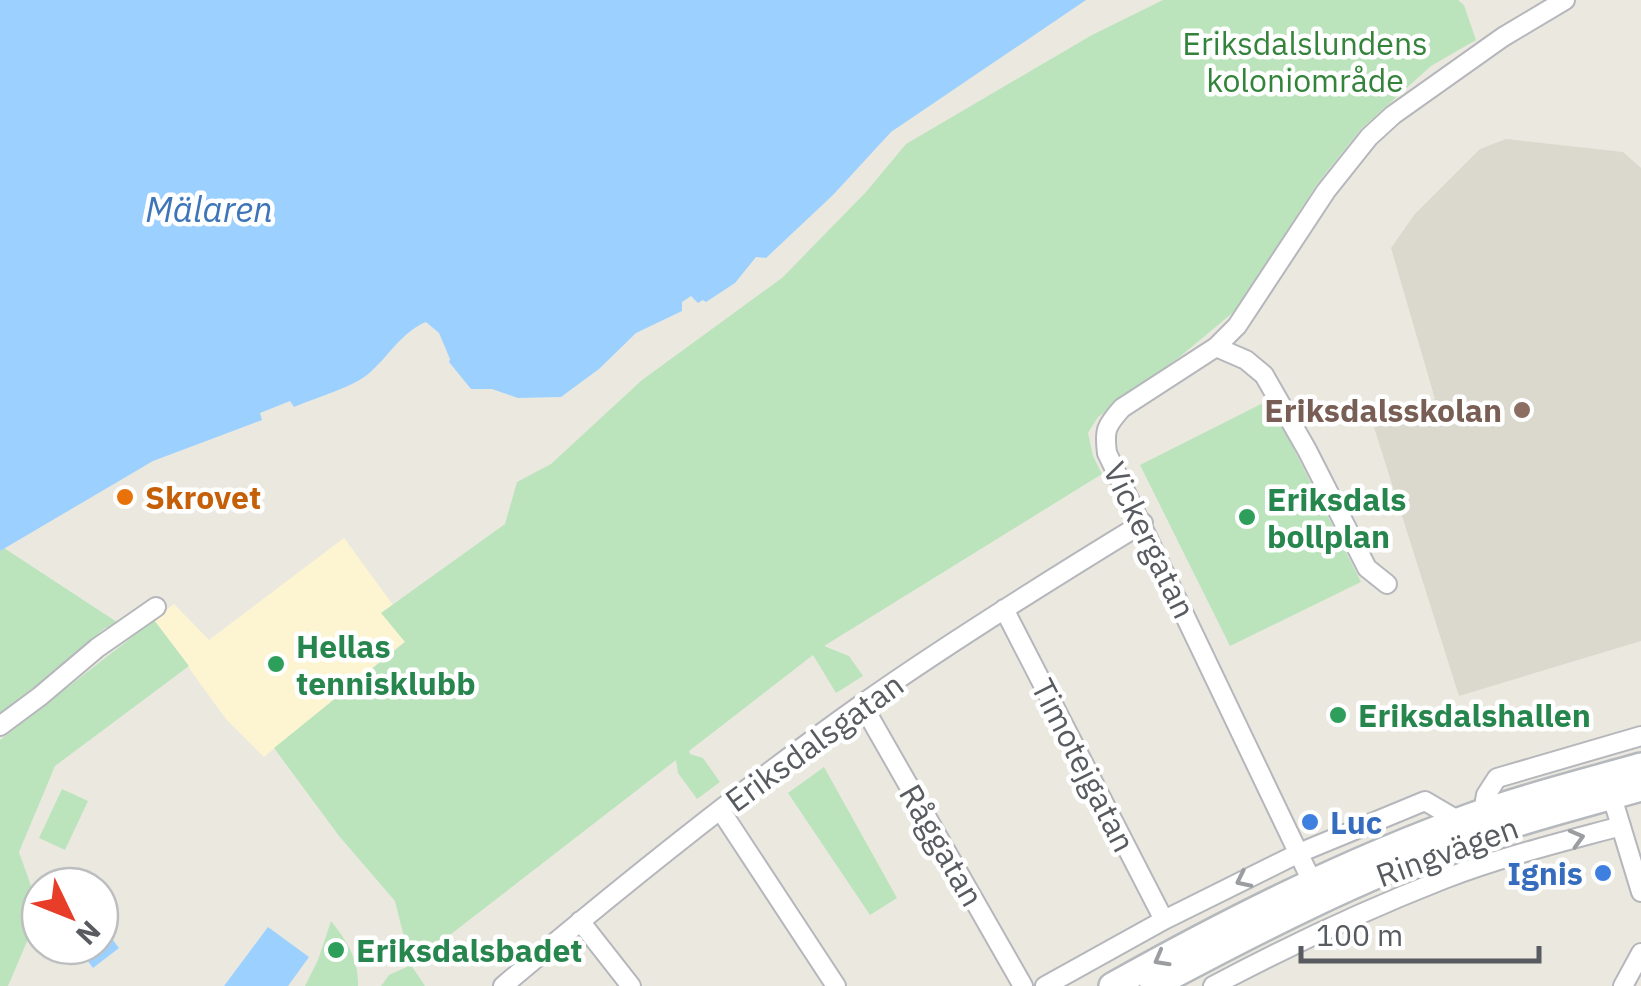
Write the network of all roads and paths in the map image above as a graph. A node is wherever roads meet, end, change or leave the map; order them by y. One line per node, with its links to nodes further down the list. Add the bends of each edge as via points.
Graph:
1 (1565, 0): 2 (street, Vickergatan, via 1392,115 1326,192)
2 (1216, 347): 3 (street, Vickergatan, via 1122,408 1104,433); 4 (street, via 1264,375 1367,568)
3 (1143, 524): 6 (street, Eriksdalsgatan); 16 (street, Vickergatan)
4 (1387, 584)
5 (156, 607): 8 (street)
6 (1004, 609): 7 (street, Eriksdalsgatan); 19 (street, Timotejgatan)
7 (862, 704): 13 (street, Eriksdalsgatan); 27 (street, Råggatan)
8 (0, 726)
9 (1641, 736): 14 (street, Ringvägen, via 1497,778)
10 (1641, 766): 11 (main road, Ringvägen)
11 (1609, 786): 12 (main road, Ringvägen); 14 (main road, Ringvägen); 15 (street); 17 (main road, Ringvägen)
12 (1641, 788)
13 (721, 811): 20 (street, Eriksdalsgatan); 26 (street)
14 (1471, 817): 16 (street, Ringvägen, via 1424,801); 17 (main road, Ringvägen)
15 (1621, 826): 18 (street); 23 (street, Ringvägen, one-way to 15, via 1446,878)
16 (1300, 852): 17 (street, Vickergatan); 19 (street, Ringvägen, one-way to 19)
17 (1317, 891): 21 (main road, Ringvägen)
18 (1641, 892)
19 (1164, 920): 28 (street, Ringvägen)
20 (580, 921): 24 (street, Eriksdalsgatan); 25 (street)
21 (1215, 940): 23 (street); 29 (main road, Ringvägen, one-way to 29); 30 (main road, Ringvägen)
22 (1641, 953): 32 (street)
23 (1235, 981): 31 (street, Ringvägen)
24 (504, 986)
25 (632, 986)
26 (836, 986)
27 (1023, 986)
28 (1045, 986)
29 (1112, 986)
30 (1153, 986)
31 (1214, 986)
32 (1623, 986)

